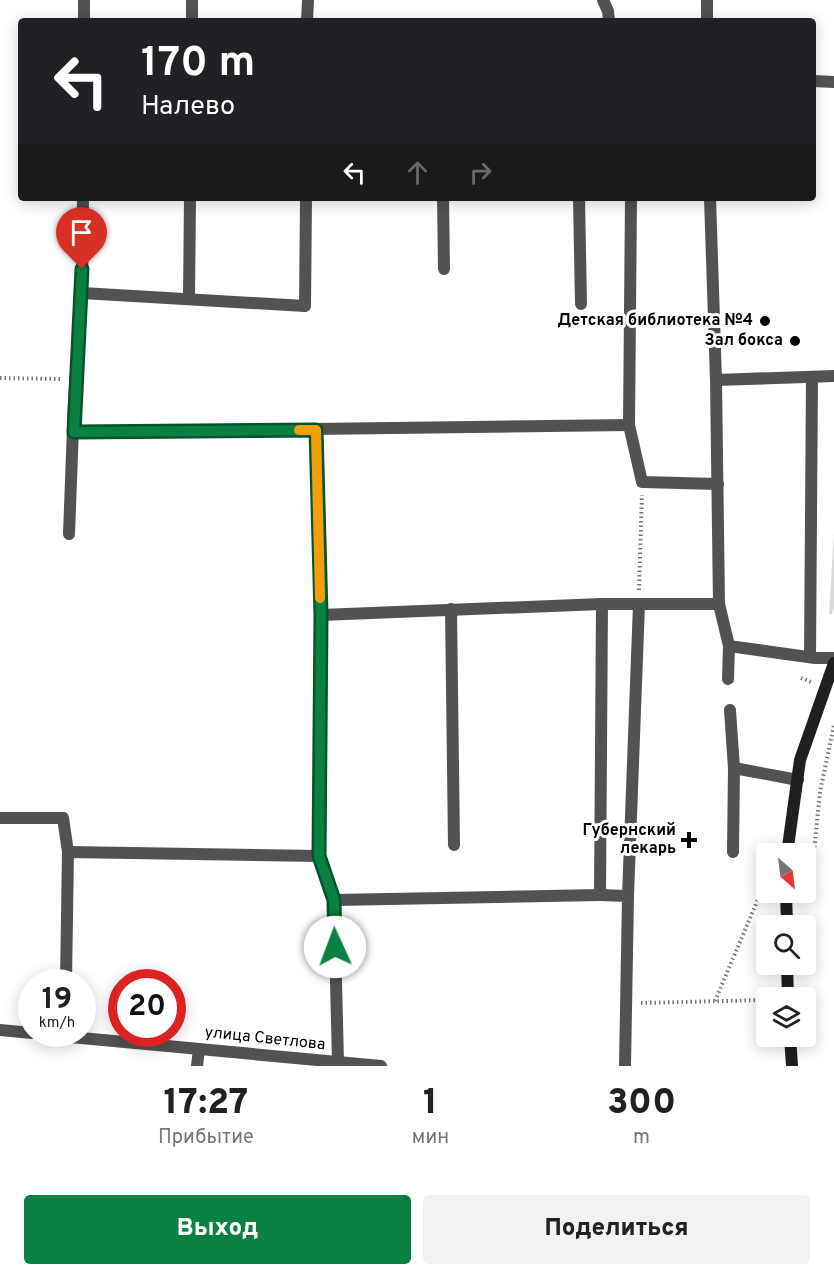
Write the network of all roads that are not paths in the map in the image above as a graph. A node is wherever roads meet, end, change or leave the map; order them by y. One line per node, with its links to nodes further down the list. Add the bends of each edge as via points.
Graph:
1 (84, 0): 6 (street)
2 (192, 0): 7 (street)
3 (308, 0): 8 (street)
4 (603, 0): 9 (street)
5 (707, 0): 10 (street)
6 (84, 18)
7 (192, 18)
8 (307, 18)
9 (609, 18)
10 (707, 18)
11 (816, 81): 12 (street)
12 (834, 82)
13 (83, 201): 21 (street)
14 (190, 201): 22 (street)
15 (306, 201): 22 (street, via 305,306)
16 (443, 201): 20 (street)
17 (579, 201): 23 (street)
18 (631, 201): 27 (street)
19 (710, 201): 26 (street)
20 (444, 269)
21 (82, 293): 22 (street); 29 (street)
22 (189, 298)
23 (581, 304)
24 (834, 376): 25 (street)
25 (812, 377): 26 (street); 38 (street)
26 (716, 380): 30 (street)
27 (629, 425): 28 (street); 30 (street, via 642,482)
28 (316, 430): 29 (street); 36 (street)
29 (74, 432): 31 (street)
30 (718, 484): 34 (street)
31 (69, 534)
32 (602, 604): 33 (street); 35 (street); 51 (street)
33 (639, 604): 34 (street); 52 (street)
34 (719, 604): 37 (street)
35 (452, 609): 36 (street); 47 (street)
36 (321, 615): 50 (street)
37 (729, 646): 38 (street); 41 (street)
38 (810, 657): 39 (street)
39 (834, 658)
40 (834, 663): 44 (main road, via 800,760)
41 (728, 679)
42 (730, 710): 43 (street)
43 (734, 768): 44 (street); 49 (street)
44 (798, 780): 46 (main road)
45 (0, 818): 48 (street, via 63,818)
46 (789, 843)
47 (454, 845)
48 (68, 852): 50 (street); 54 (street)
49 (733, 852)
50 (319, 856): 53 (street)
51 (600, 895): 52 (street); 53 (street)
52 (628, 896): 63 (street)
53 (334, 900): 60 (street)
54 (66, 969)
55 (0, 1030): 56 (street)
56 (18, 1032)
57 (96, 1038): 59 (street, улица Светлова)
58 (791, 1047): 64 (main road)
59 (199, 1049): 60 (street, улица Светлова); 61 (street)
60 (338, 1062): 62 (street, улица Светлова)
61 (197, 1066)
62 (381, 1066)
63 (625, 1066)
64 (792, 1066)

